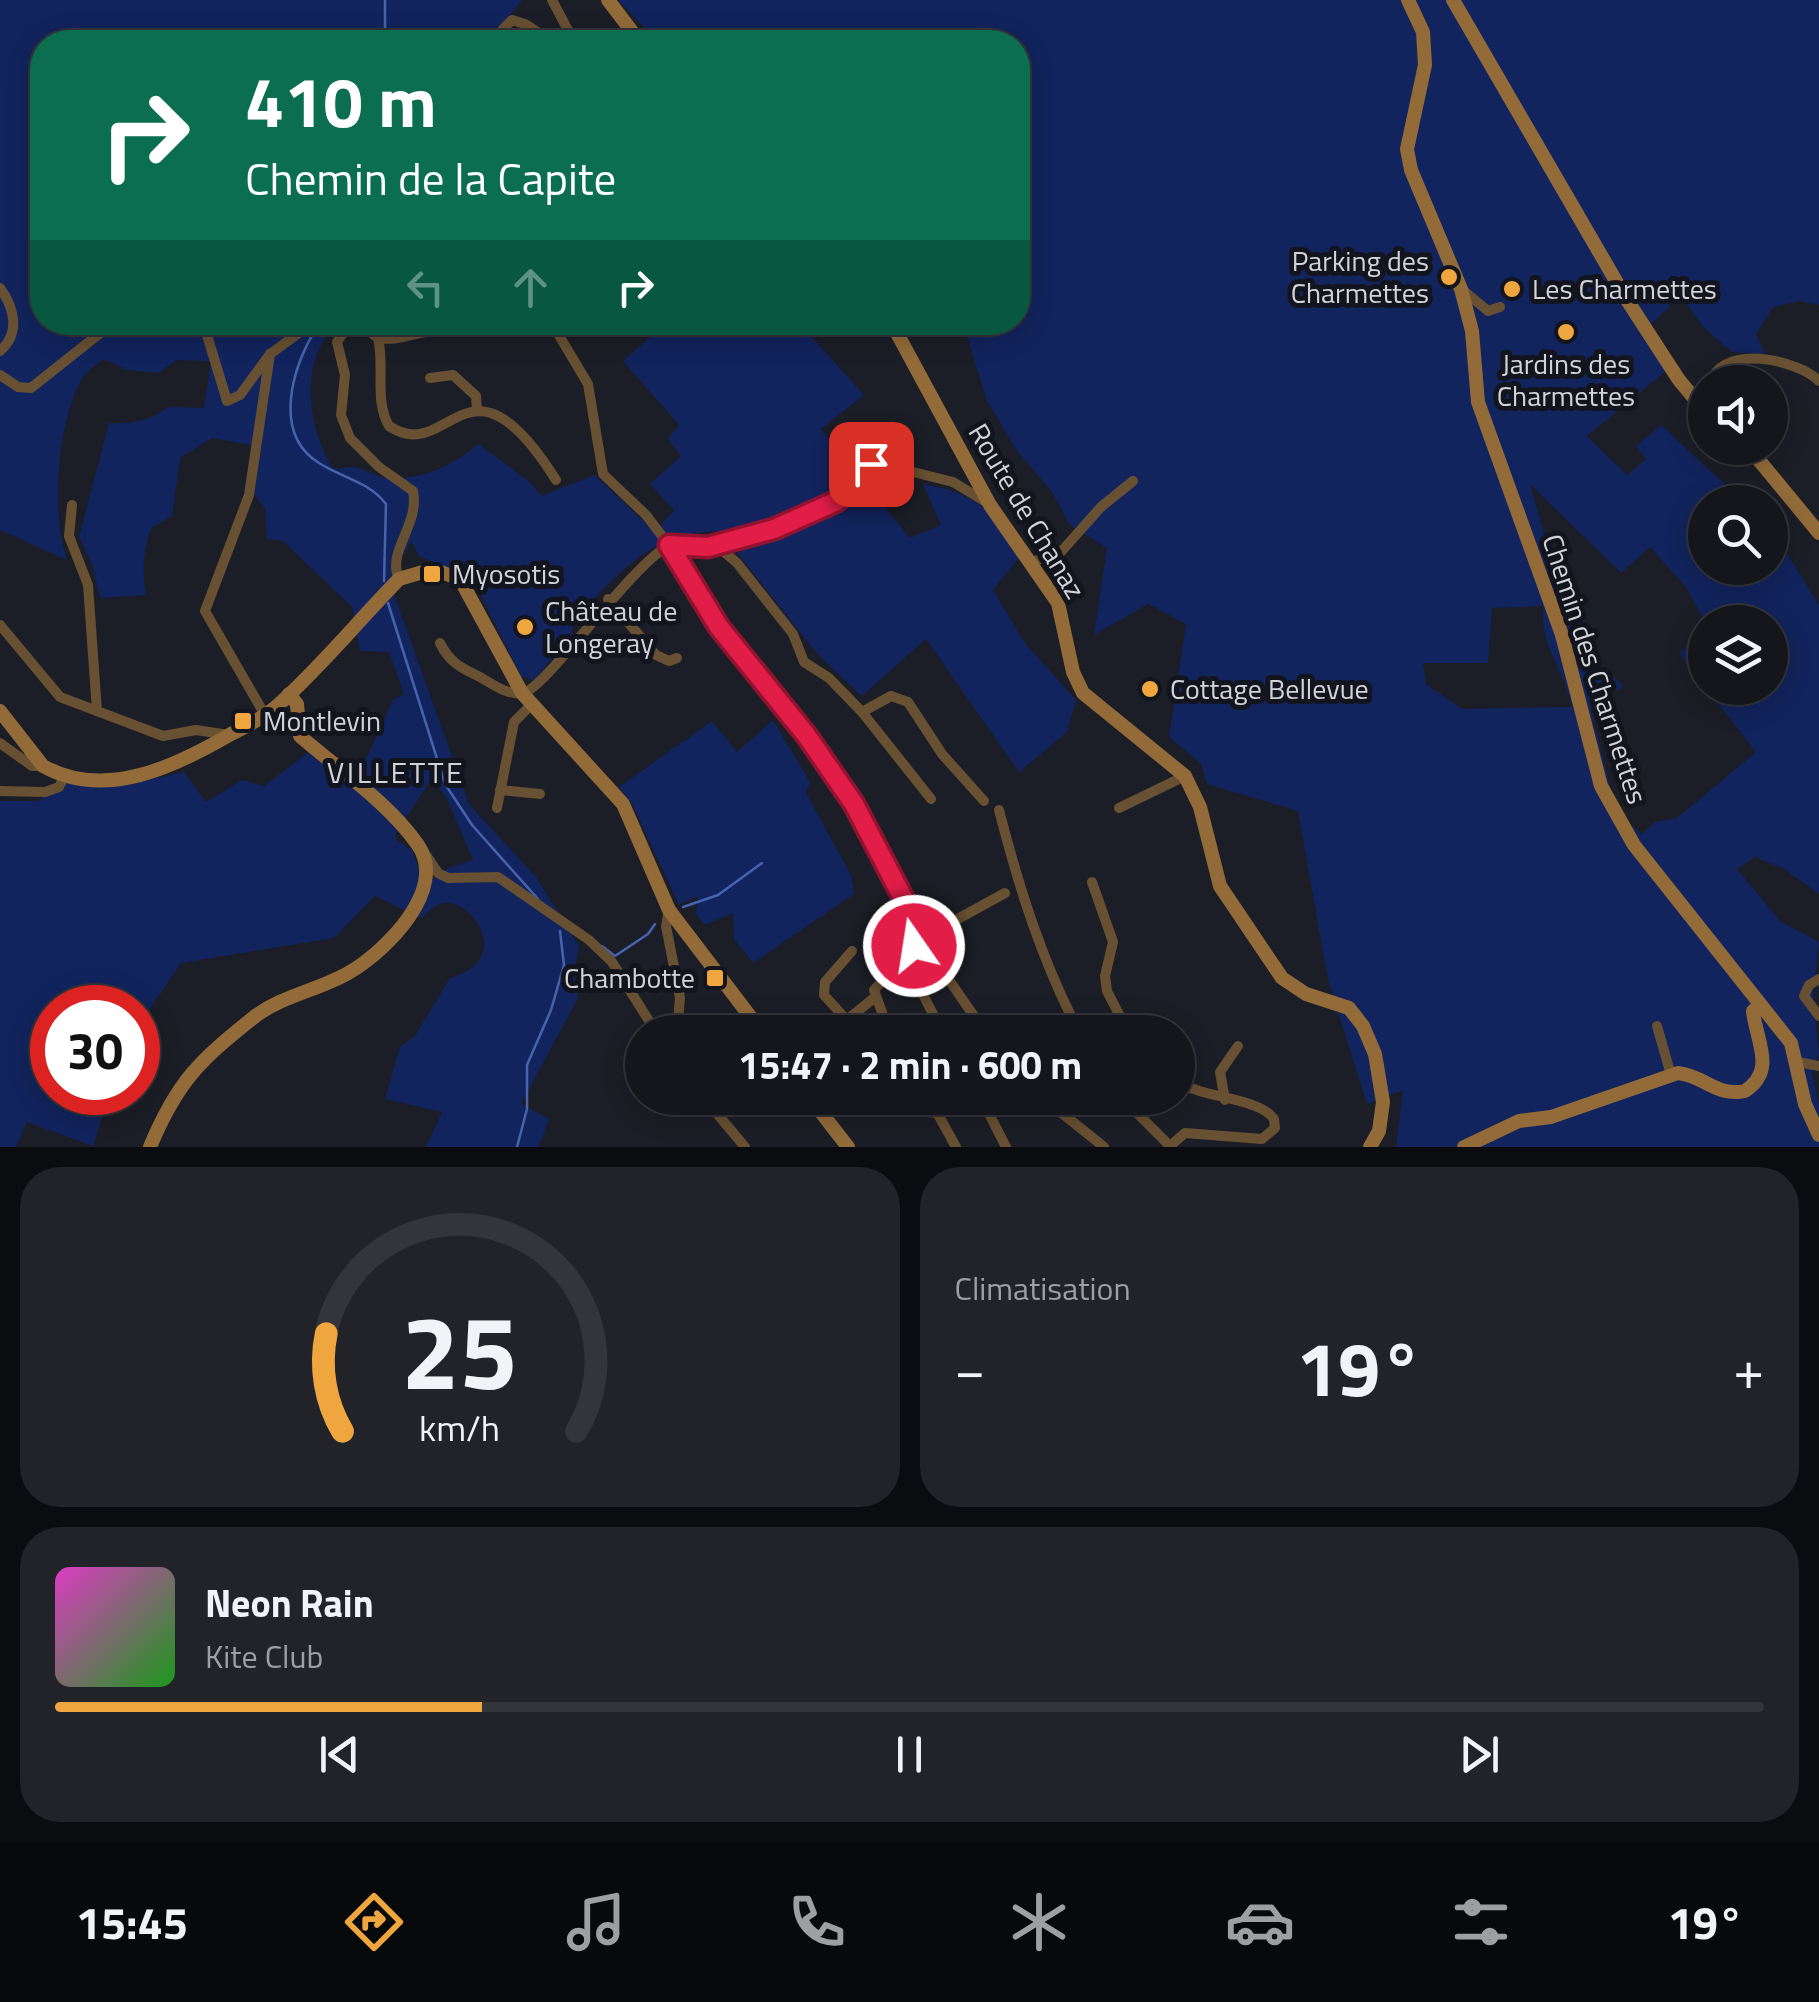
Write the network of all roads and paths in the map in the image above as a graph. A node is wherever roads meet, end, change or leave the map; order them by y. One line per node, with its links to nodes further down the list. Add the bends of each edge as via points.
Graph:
1 (552, 0): 7 (street)
2 (608, 0): 8 (street)
3 (1408, 0): 10 (street, Chemin des Charmettes, via 1422,32 1425,65 1407,149)
4 (1453, 0): 27 (street, via 1636,315)
5 (504, 30): 6 (street, via 512,20)
6 (534, 30)
7 (569, 30)
8 (631, 30)
9 (0, 288): 21 (street, via 14,313 9,343)
10 (1461, 289): 11 (street, via 1488,311); 71 (street, Chemin des Charmettes, via 1478,402 1568,651 1601,786 1628,836)
11 (1500, 308)
12 (98, 335): 24 (street, via 31,388)
13 (207, 335): 22 (street, via 226,400 240,395)
14 (298, 335): 22 (street)
15 (342, 335): 38 (street, via 344,426 362,451 412,491 415,516 395,561)
16 (374, 335): 20 (street)
17 (418, 335): 20 (street)
18 (559, 335): 35 (street, via 588,384 603,474)
19 (897, 335): 33 (street, Route de Chanaz)
20 (378, 338): 28 (street, via 380,406 389,426 416,433)
21 (0, 352)
22 (270, 354): 48 (street, via 249,494 205,611)
23 (1724, 365): 26 (street, via 1730,360 1794,365)
24 (0, 375)
25 (430, 378): 28 (street, via 453,374 476,396)
26 (1819, 381)
27 (1688, 387)
28 (477, 410): 30 (street, via 490,410 521,430)
29 (1763, 465): 34 (street)
30 (556, 480)
31 (1132, 481): 37 (street, via 1060,552)
32 (72, 505): 46 (street, via 69,536 88,585)
33 (990, 506): 36 (street, via 954,482 877,463 837,501); 37 (street, Route de Chanaz)
34 (1819, 533)
35 (669, 545): 36 (street); 39 (street); 66 (street, via 719,627 854,804 912,915)
36 (716, 545): 47 (street, via 793,634 804,662)
37 (1030, 562): 53 (street, Route de Chanaz, via 1063,614 1083,693)
38 (400, 578): 43 (street); 44 (street, via 433,569 460,579)
39 (608, 599): 42 (street, via 656,655); 44 (street)
40 (0, 625): 46 (street, via 60,697)
41 (440, 642): 44 (street, via 456,665)
42 (677, 658)
43 (288, 694): 48 (street); 62 (street, via 297,704 300,736)
44 (527, 699): 55 (street, via 514,722); 65 (street, via 623,804)
45 (0, 711): 51 (street)
46 (97, 711): 49 (street, via 163,736 196,730)
47 (862, 712): 57 (street); 58 (street, via 891,696 908,702)
48 (264, 715): 49 (street)
49 (229, 736): 52 (street, via 139,776)
50 (0, 743): 51 (street, via 32,766)
51 (43, 766): 52 (street)
52 (64, 776): 54 (street, via 46,792)
53 (1185, 776): 60 (street); 104 (street, Route de Chanaz, via 1220,886 1264,956 1294,988 1349,1008 1363,1026 1384,1102 1380,1132)
54 (0, 790)
55 (500, 790): 56 (street); 59 (street)
56 (540, 794)
57 (931, 800)
58 (984, 801)
59 (497, 808)
60 (1119, 808)
61 (1000, 810): 80 (street, via 1032,932)
62 (421, 849): 72 (street, via 438,873 498,877 606,954); 98 (street, via 428,884 410,917 350,972 258,1014 201,1061 179,1086)
63 (1092, 882): 81 (street, via 1113,942 1105,976)
64 (1005, 893): 66 (street)
65 (669, 910): 73 (street); 74 (street)
66 (916, 942): 68 (street); 79 (street)
67 (852, 951): 75 (street, via 824,982 824,994)
68 (906, 958): 70 (street); 78 (street)
69 (1819, 979): 82 (street, via 1804,996)
70 (874, 998): 76 (street); 77 (street)
71 (1757, 1006): 85 (street, Chemin des Charmettes, via 1791,1043); 87 (street, via 1764,1062 1750,1088 1722,1093 1692,1075)
72 (645, 1015)
73 (678, 1015)
74 (749, 1015)
75 (842, 1015)
76 (849, 1015)
77 (882, 1015)
78 (934, 1015)
79 (973, 1015)
80 (1071, 1015)
81 (1119, 1015)
82 (1819, 1016)
83 (1657, 1026): 87 (street)
84 (1238, 1046): 89 (street, via 1220,1072)
85 (1798, 1062): 86 (street); 96 (street, Chemin des Charmettes)
86 (1819, 1066)
87 (1670, 1076): 105 (street, via 1551,1117 1520,1121)
88 (1195, 1089): 89 (street)
89 (1225, 1100): 97 (street, via 1269,1112 1271,1134 1262,1139 1185,1133)
90 (718, 1115): 99 (street)
91 (823, 1115): 100 (street)
92 (940, 1115): 101 (street)
93 (990, 1115): 102 (street)
94 (1064, 1115): 103 (street)
95 (1139, 1115): 97 (street)
96 (1819, 1135)
97 (1170, 1146)
98 (150, 1147)
99 (745, 1147)
100 (848, 1147)
101 (956, 1147)
102 (1006, 1147)
103 (1104, 1147)
104 (1370, 1147)
105 (1464, 1147)

